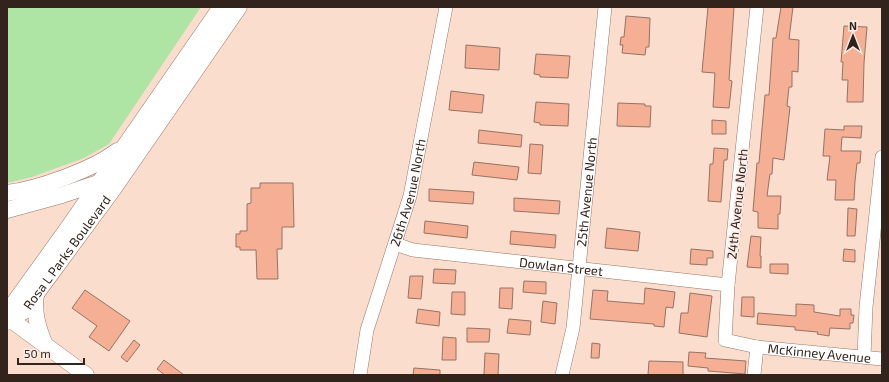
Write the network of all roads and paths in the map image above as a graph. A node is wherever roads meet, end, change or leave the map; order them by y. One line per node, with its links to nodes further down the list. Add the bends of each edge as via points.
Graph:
1 (221, 7): 6 (main road, Rosa L Parks Boulevard)
2 (239, 7): 8 (main road, Rosa L Parks Boulevard)
3 (446, 7): 13 (street, 26th Avenue North, via 410,196)
4 (605, 7): 14 (street, 25th Avenue North)
5 (758, 7): 15 (street, 24th Avenue North)
6 (125, 145): 9 (main road, Rosa L Parks Boulevard); 10 (main road, via 87,168 46,183)
7 (882, 157): 12 (street)
8 (129, 166): 9 (main road); 16 (main road, Rosa L Parks Boulevard)
9 (100, 182): 11 (main road); 17 (main road, Rosa L Parks Boulevard, via 14,303)
10 (7, 193)
11 (7, 210)
12 (879, 214): 20 (street, via 866,307)
13 (395, 244): 14 (street, Dowlan Street, via 413,250); 23 (street, 26th Avenue North, via 367,330)
14 (580, 269): 15 (street, Dowlan Street); 24 (street, 25th Avenue North, via 573,331)
15 (728, 285): 19 (street, 24th Avenue North, via 725,340)
16 (36, 294): 17 (main road, Rosa L Parks Boulevard, via 24,311); 18 (main road, via 35,310)
17 (8, 319): 18 (main road)
18 (45, 345): 22 (main road)
19 (757, 347): 20 (street, McKinney Avenue); 25 (street)
20 (864, 357): 21 (street, McKinney Avenue)
21 (882, 359)
22 (86, 375)
23 (360, 375)
24 (562, 375)
25 (754, 375)

